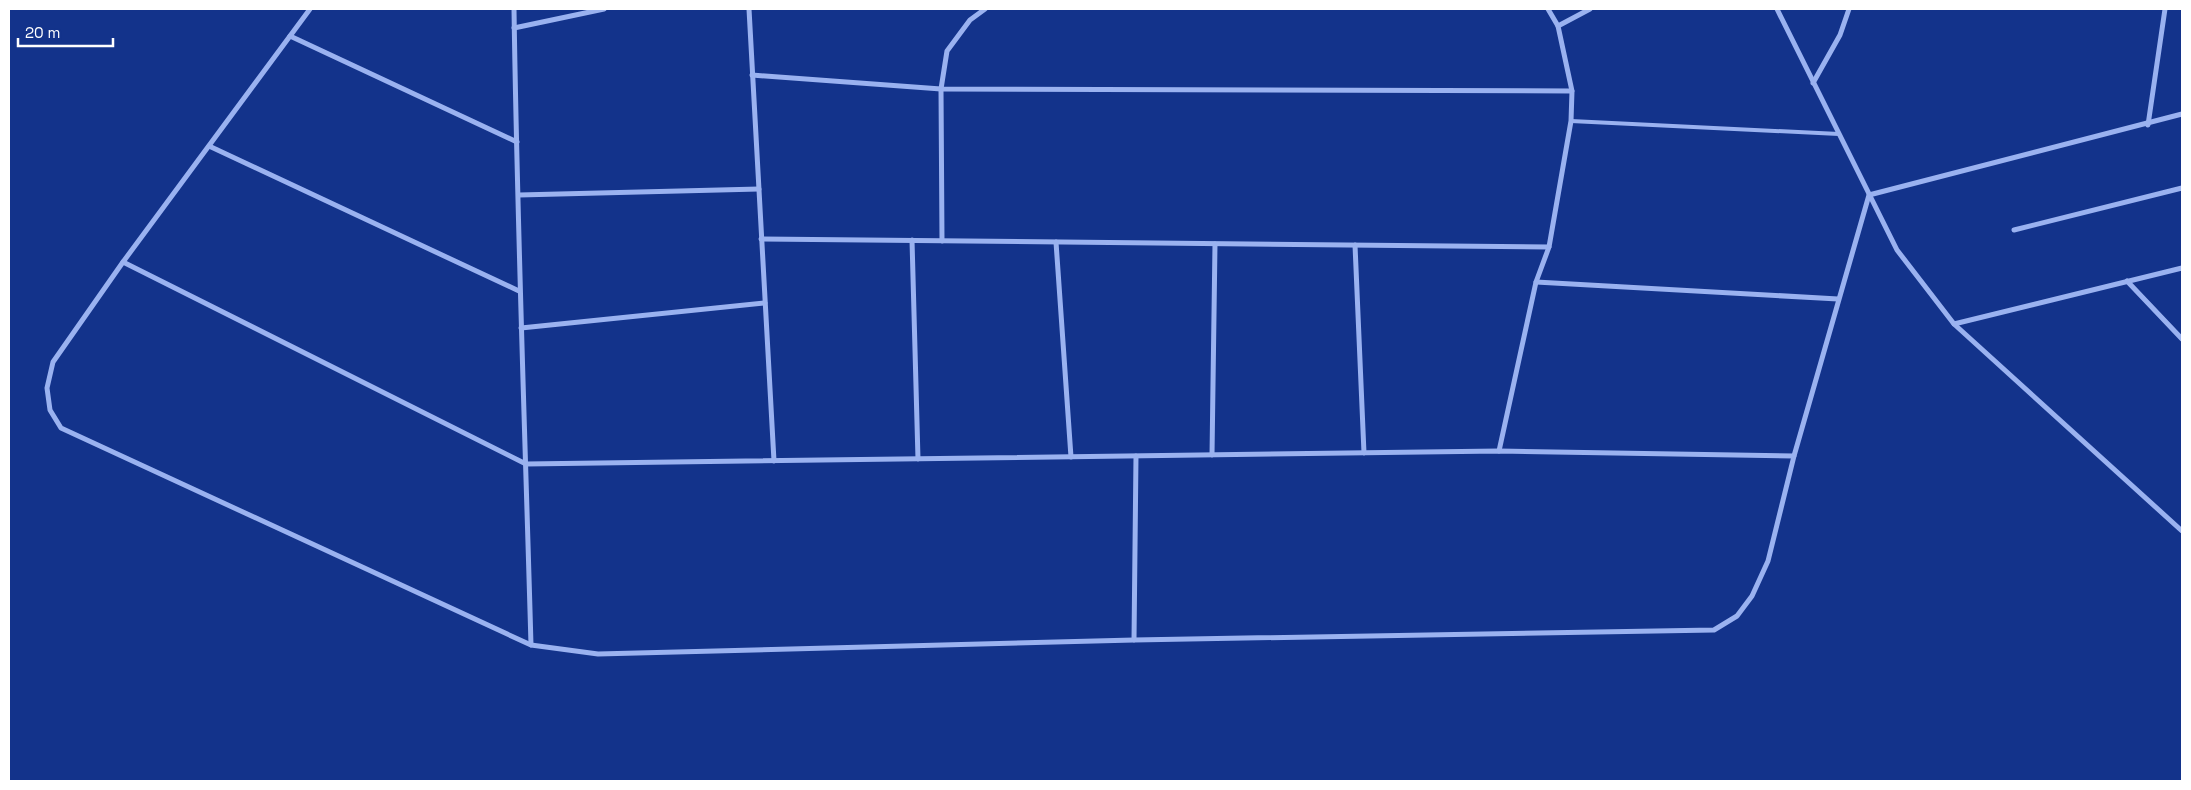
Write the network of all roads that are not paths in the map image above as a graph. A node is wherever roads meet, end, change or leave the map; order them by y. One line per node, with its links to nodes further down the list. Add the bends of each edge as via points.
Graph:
1 (310, 9): 13 (street)
2 (514, 9): 12 (street)
3 (604, 9): 12 (street)
4 (749, 9): 14 (street)
5 (985, 9): 16 (street, via 970,20 947,51)
6 (1548, 9): 11 (street)
7 (1590, 9): 11 (street)
8 (1777, 9): 15 (street)
9 (1849, 9): 15 (street, via 1840,35)
10 (2166, 9): 20 (street)
11 (1558, 26): 17 (street)
12 (514, 28): 22 (street)
13 (290, 36): 22 (street); 23 (street)
14 (752, 75): 16 (street); 25 (street)
15 (1813, 83): 21 (street)
16 (941, 89): 17 (street); 31 (street)
17 (1572, 91): 19 (street)
18 (2182, 114): 20 (street)
19 (1570, 121): 21 (lane); 35 (street)
20 (2148, 124): 27 (street)
21 (1839, 134): 27 (street)
22 (517, 142): 26 (street)
23 (209, 146): 36 (street); 40 (street)
24 (2182, 188): 28 (street)
25 (759, 189): 26 (street); 29 (street)
26 (520, 195): 40 (street)
27 (1869, 195): 41 (street); 43 (street, via 1897,250)
28 (2014, 230)
29 (761, 239): 30 (street); 42 (street)
30 (912, 240): 31 (street); 52 (street)
31 (942, 241): 32 (street)
32 (1056, 242): 33 (street); 51 (street)
33 (1215, 244): 34 (street); 48 (street)
34 (1356, 245): 35 (street); 47 (street)
35 (1549, 247): 39 (street)
36 (123, 262): 54 (street); 57 (street, via 53,362 47,388 50,410 61,428)
37 (2182, 268): 38 (street)
38 (2126, 281): 43 (street); 45 (street)
39 (1536, 282): 41 (street); 46 (street)
40 (519, 291): 44 (street)
41 (1838, 299): 50 (street)
42 (765, 304): 44 (street); 53 (street)
43 (1954, 324): 55 (street)
44 (521, 328): 54 (street)
45 (2182, 339)
46 (1499, 451): 47 (street); 50 (street)
47 (1364, 453): 48 (street)
48 (1212, 455): 49 (street)
49 (1136, 456): 51 (street); 56 (street)
50 (1794, 456): 56 (street, via 1768,561 1752,596 1737,616 1714,630)
51 (1071, 457): 52 (street)
52 (918, 459): 53 (street)
53 (774, 461): 54 (street)
54 (526, 464): 57 (street)
55 (2182, 530)
56 (1134, 640): 57 (street, via 598,654)
57 (531, 645)

